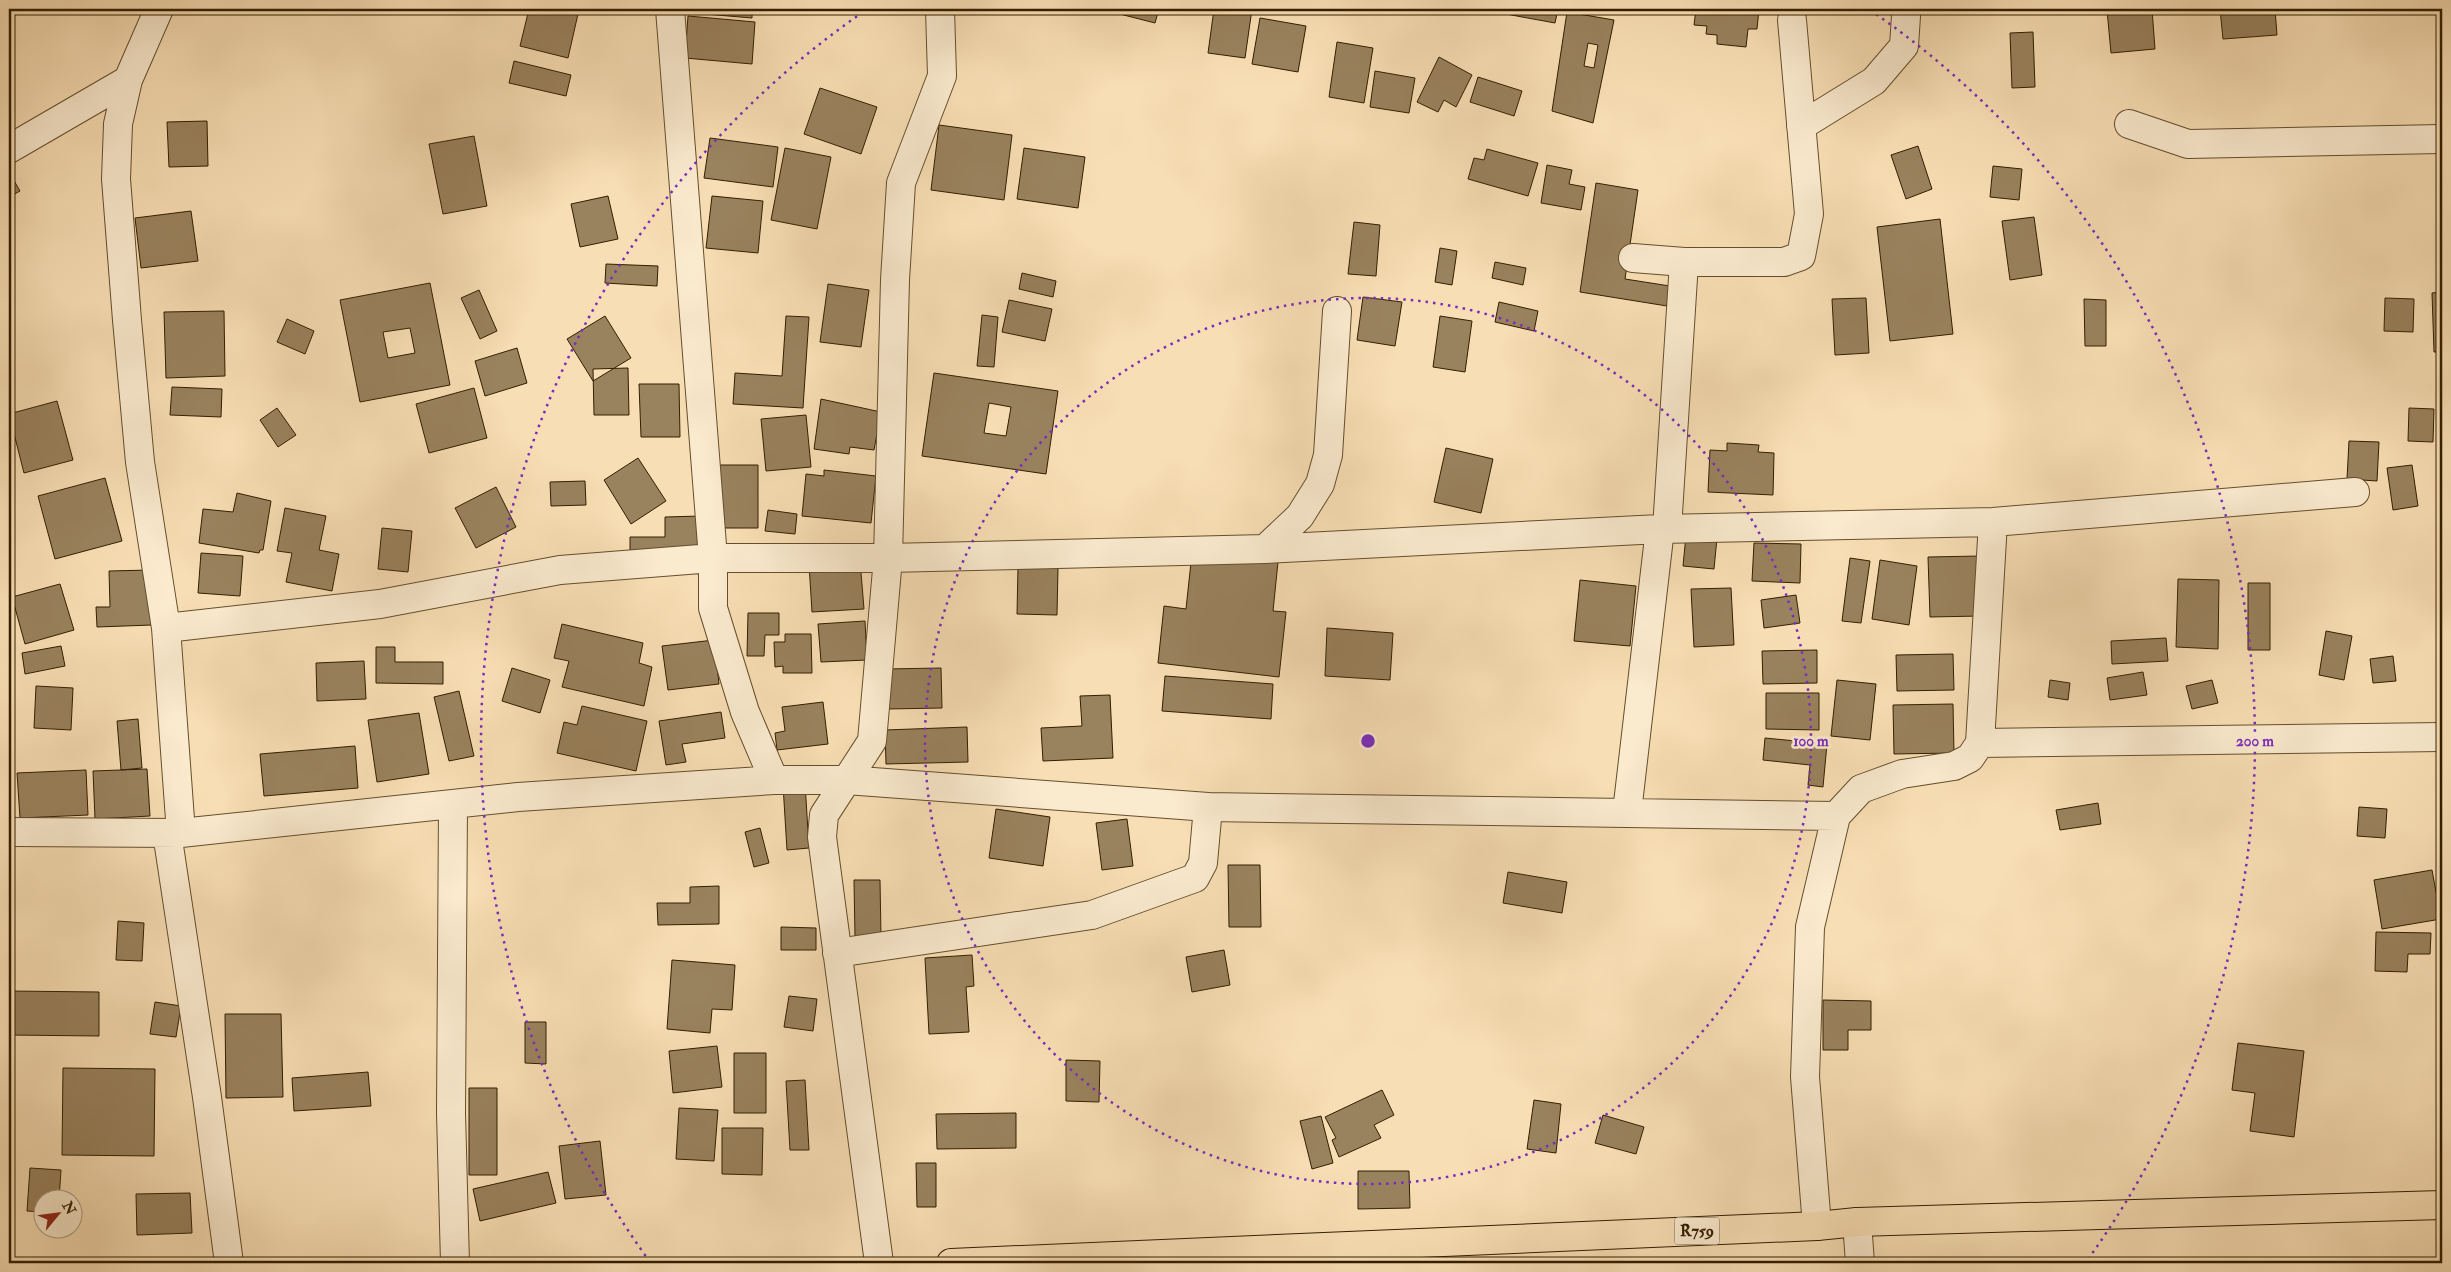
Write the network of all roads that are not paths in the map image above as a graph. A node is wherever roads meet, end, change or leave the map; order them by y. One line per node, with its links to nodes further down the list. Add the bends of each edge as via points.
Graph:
1 (159, 9): 6 (street)
2 (670, 9): 18 (street)
3 (940, 9): 19 (street, via 942,76 901,183 895,280)
4 (1905, 9): 8 (street, via 1904,46 1874,82)
5 (1792, 20): 8 (street)
6 (128, 80): 10 (street); 20 (street, via 118,124 116,179 140,462)
7 (2129, 124): 9 (street, via 2188,144)
8 (1801, 126): 12 (street, via 1809,214 1801,256 1784,262)
9 (2442, 139)
10 (9, 149)
11 (1633, 258): 12 (street)
12 (1684, 262): 16 (street)
13 (1337, 312): 17 (street, via 1328,455 1320,484 1300,516)
14 (2355, 492): 15 (street)
15 (1993, 522): 16 (street); 22 (street)
16 (1663, 529): 17 (street); 27 (street)
17 (1265, 549): 19 (street)
18 (713, 558): 19 (street); 20 (street, via 560,570 380,604); 23 (street, via 713,608 744,712)
19 (888, 558): 24 (street, via 872,741)
20 (166, 628): 30 (street)
21 (2442, 737): 22 (street)
22 (1980, 743): 28 (street, via 1970,758 1954,766 1902,774 1861,790)
23 (774, 780): 24 (street); 25 (street)
24 (846, 780): 26 (street); 31 (street, via 824,815 822,837)
25 (453, 805): 30 (street); 36 (street, via 451,1113)
26 (1208, 806): 27 (street); 31 (street, via 1203,863 1195,878 1092,915)
27 (1627, 812): 28 (street)
28 (1836, 816): 34 (street, via 1810,927 1805,1078)
29 (9, 832): 30 (street)
30 (174, 833): 35 (street)
31 (837, 953): 37 (street)
32 (2442, 1205): 33 (main road, R759)
33 (1857, 1222): 34 (main road, R759); 39 (street)
34 (1817, 1226): 38 (main road, R759)
35 (229, 1263)
36 (455, 1263)
37 (878, 1263)
38 (951, 1263)
39 (1860, 1263)

